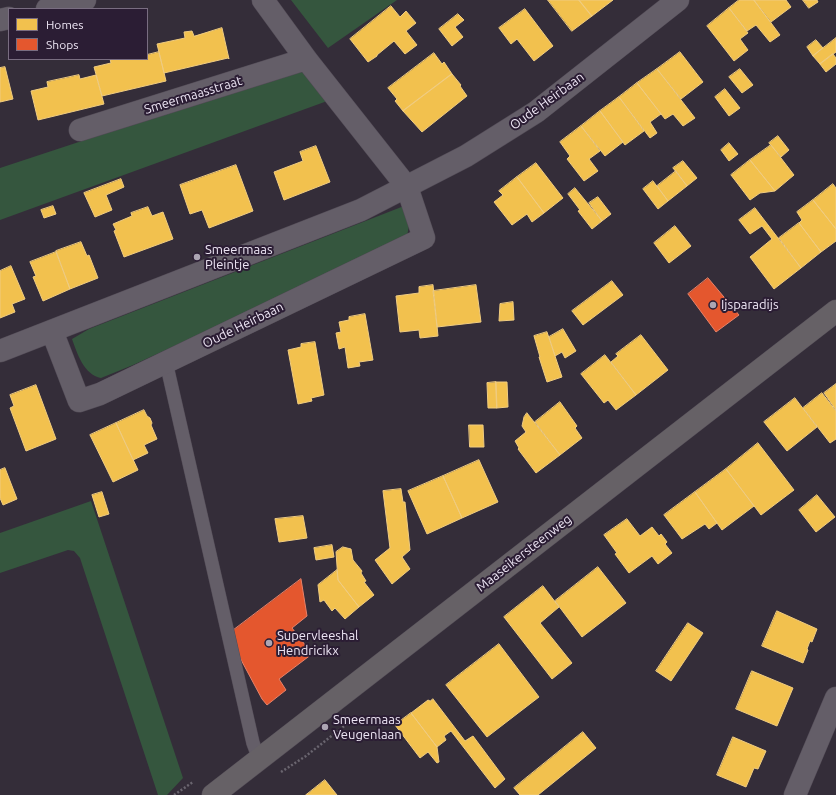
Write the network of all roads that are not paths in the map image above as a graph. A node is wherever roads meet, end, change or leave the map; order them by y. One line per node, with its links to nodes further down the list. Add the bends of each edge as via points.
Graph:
1 (86, 0): 4 (street)
2 (263, 0): 5 (street)
3 (678, 0): 7 (street, Oude Heirbaan, via 536,112 466,156)
4 (51, 8)
5 (306, 59): 6 (street, Smeermaasstraat); 7 (street)
6 (80, 130)
7 (407, 187): 9 (street, Oude Heirbaan, via 360,210); 11 (street, Oude Heirbaan, via 424,238)
8 (836, 311): 13 (main road, Maaseikersteenweg)
9 (52, 331): 10 (street, Oude Heirbaan); 11 (street, Oude Heirbaan, via 79,401 100,394)
10 (0, 351)
11 (166, 362): 13 (lane)
12 (836, 698): 15 (street)
13 (259, 760): 14 (main road, Maaseikersteenweg)
14 (213, 795)
15 (795, 795)

